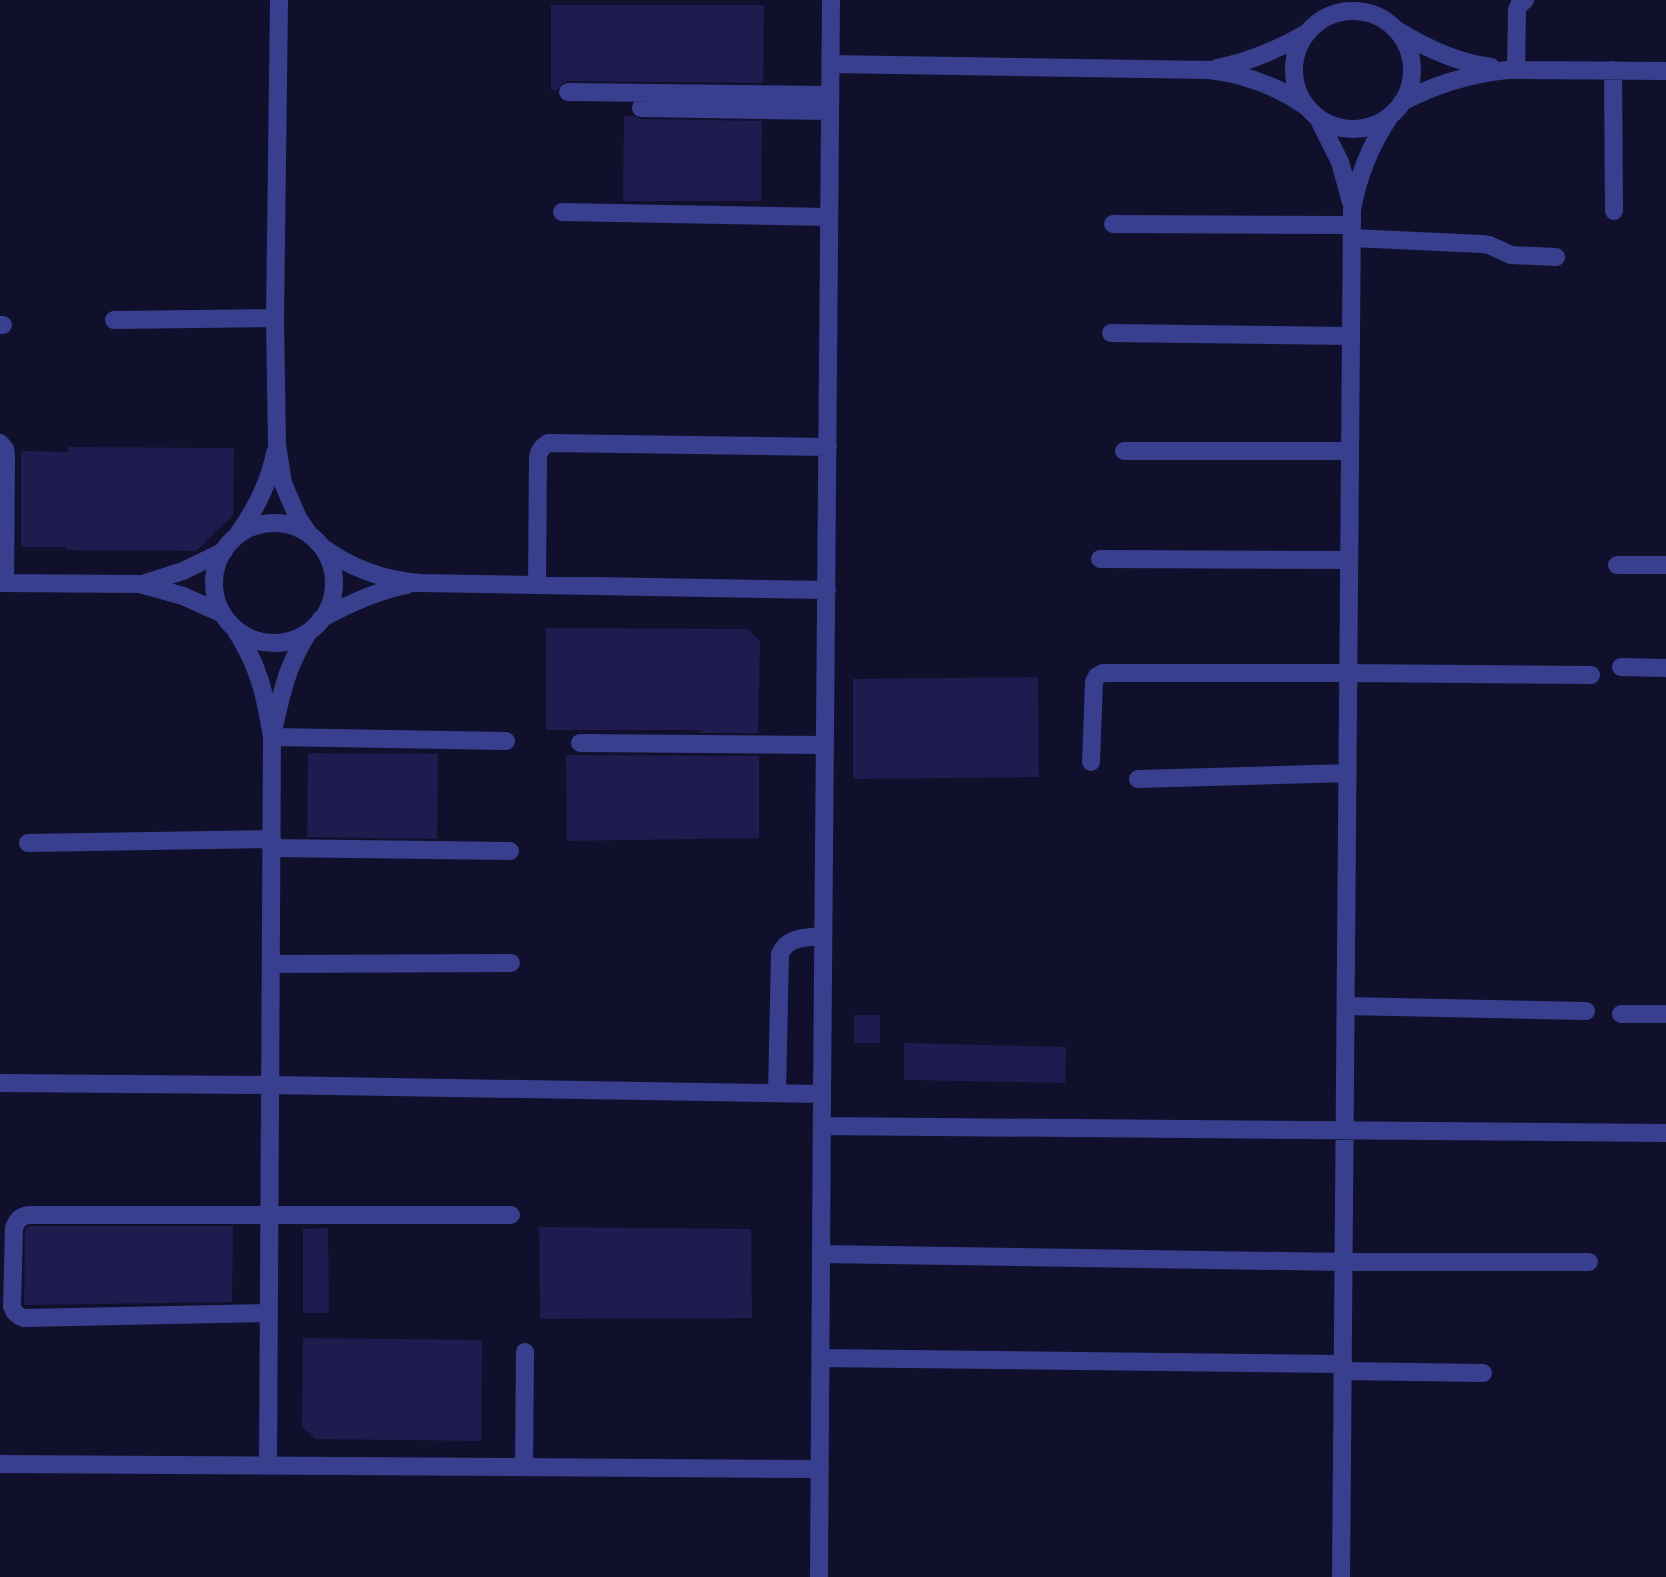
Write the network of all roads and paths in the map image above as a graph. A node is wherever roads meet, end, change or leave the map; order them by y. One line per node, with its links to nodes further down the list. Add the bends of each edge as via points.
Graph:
1 (279, 0): 28 (street)
2 (831, 0): 10 (street)
3 (1330, 0): 7 (street)
4 (1374, 0): 6 (street)
5 (1525, 0): 12 (street, via 1517,10)
6 (1383, 19): 7 (street, via 1351,11); 8 (street)
7 (1320, 21): 9 (street)
8 (1397, 31): 12 (street, via 1439,53); 16 (street, via 1411,58 1409,88)
9 (1306, 34): 11 (street, via 1269,53); 18 (street, via 1298,47 1293,76)
10 (830, 64): 11 (street); 17 (street)
11 (1209, 70): 18 (street, via 1259,81)
12 (1512, 70): 13 (street); 16 (street, via 1453,80)
13 (1613, 70): 14 (street); 22 (street)
14 (1666, 70)
15 (568, 92): 17 (street)
16 (1402, 102): 20 (street)
17 (830, 103): 19 (street); 24 (street)
18 (1304, 105): 21 (street)
19 (641, 108)
20 (1390, 116): 21 (street, via 1376,124 1346,129); 26 (street, via 1369,151 1356,190)
21 (1318, 118): 26 (street, via 1340,162)
22 (1614, 211)
23 (562, 212): 24 (street)
24 (829, 217): 34 (street)
25 (1113, 224): 26 (street)
26 (1352, 225): 27 (street, via 1482,244 1511,255); 31 (street)
27 (1556, 257)
28 (275, 318): 29 (street); 33 (street)
29 (114, 320)
30 (1111, 333): 31 (street)
31 (1351, 336): 36 (street)
32 (0, 443): 45 (street, via 6,456)
33 (276, 446): 37 (street, via 283,483); 38 (street, via 258,503)
34 (828, 447): 48 (street, via 548,443 539,451 538,458); 49 (street)
35 (1124, 451): 36 (street)
36 (1350, 451): 42 (street)
37 (309, 534): 38 (street, via 280,523 250,528); 39 (street)
38 (236, 536): 40 (street)
39 (322, 547): 46 (street, via 368,573); 51 (street, via 334,576 329,606)
40 (224, 551): 47 (street, via 183,571); 50 (street, via 214,582)
41 (1100, 559): 42 (street)
42 (1349, 560): 56 (street)
43 (1617, 565): 44 (street)
44 (1666, 565)
45 (2, 583): 47 (street)
46 (420, 583): 48 (street); 51 (street, via 379,592)
47 (140, 584): 50 (street, via 183,596)
48 (537, 585): 49 (street)
49 (827, 590): 61 (street)
50 (223, 614): 52 (street)
51 (321, 619): 53 (street)
52 (235, 629): 53 (street, via 263,642); 58 (street, via 262,684)
53 (308, 633): 58 (street, via 286,676)
54 (1621, 667): 55 (street)
55 (1666, 668)
56 (1348, 673): 57 (street); 62 (street, via 1103,673 1094,682); 63 (street)
57 (1591, 675)
58 (272, 737): 59 (street); 66 (street)
59 (506, 741)
60 (580, 743): 61 (street)
61 (825, 745): 68 (street)
62 (1091, 762)
63 (1348, 773): 64 (street); 71 (street)
64 (1137, 779)
65 (28, 843): 66 (street)
66 (272, 844): 67 (street); 70 (street)
67 (510, 851)
68 (823, 936): 77 (street, via 791,941 780,954); 78 (street)
69 (511, 963): 70 (street)
70 (271, 964): 76 (street)
71 (1346, 1006): 72 (street); 80 (street)
72 (1586, 1011)
73 (1621, 1014): 74 (street)
74 (1666, 1014)
75 (0, 1083): 76 (street)
76 (271, 1085): 77 (street); 82 (street)
77 (777, 1093): 78 (street)
78 (822, 1094): 79 (street)
79 (822, 1126): 80 (street); 84 (street)
80 (1345, 1131): 81 (street); 85 (street)
81 (1666, 1133)
82 (269, 1214): 83 (street); 87 (street); 87 (street, via 25,1215 14,1228 12,1306 24,1318)
83 (511, 1215)
84 (821, 1254): 85 (street); 89 (street)
85 (1344, 1262): 86 (street); 90 (street)
86 (1589, 1262)
87 (269, 1313): 93 (street)
88 (525, 1352): 94 (street)
89 (820, 1358): 90 (street); 95 (street)
90 (1343, 1368): 91 (street); 97 (street)
91 (1483, 1373)
92 (0, 1464): 93 (street)
93 (268, 1465): 94 (street)
94 (524, 1467): 95 (street)
95 (820, 1469): 96 (street)
96 (819, 1577)
97 (1341, 1577)

